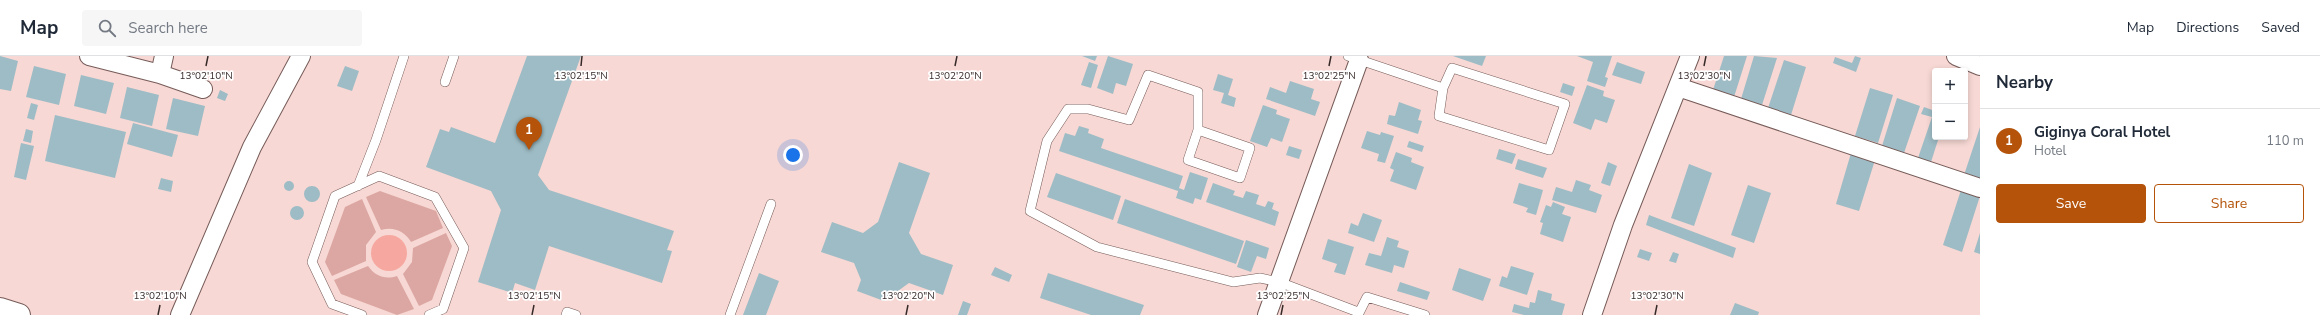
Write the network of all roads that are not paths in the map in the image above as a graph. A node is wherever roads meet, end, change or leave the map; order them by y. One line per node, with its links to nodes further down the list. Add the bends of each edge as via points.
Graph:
1 (89, 56): 10 (street)
2 (164, 56): 10 (street)
3 (301, 56): 24 (street, via 252,147)
4 (404, 56): 16 (lane)
5 (454, 56): 11 (lane)
6 (1690, 56): 12 (street)
7 (1956, 56): 9 (street)
8 (1353, 58): 13 (lane); 19 (street)
9 (1980, 66)
10 (160, 74): 14 (street)
11 (445, 82)
12 (1678, 87): 17 (street); 32 (street, via 1623,225)
13 (1443, 88): 13 (lane, via 1452,68 1566,104 1550,150 1439,116)
14 (203, 89)
15 (1198, 130): 15 (lane, via 1250,148 1240,178 1188,160); 19 (lane, via 1198,92 1148,75 1129,120 1088,109 1068,109 1047,141 1030,211 1097,247 1233,282 1260,278)
16 (358, 186): 21 (lane, via 379,176 435,197 464,248); 25 (lane, via 335,196 312,262 332,304)
17 (1980, 188)
18 (771, 204): 29 (lane)
19 (1278, 282): 22 (lane); 30 (street)
20 (0, 309): 23 (main road)
21 (442, 312): 26 (lane)
22 (1358, 313): 31 (lane, via 1367,297)
23 (20, 315)
24 (180, 315)
25 (362, 315)
26 (429, 315)
27 (566, 315): 28 (lane, via 567,312)
28 (576, 315)
29 (730, 315)
30 (1267, 315)
31 (1425, 315)
32 (1592, 315)

